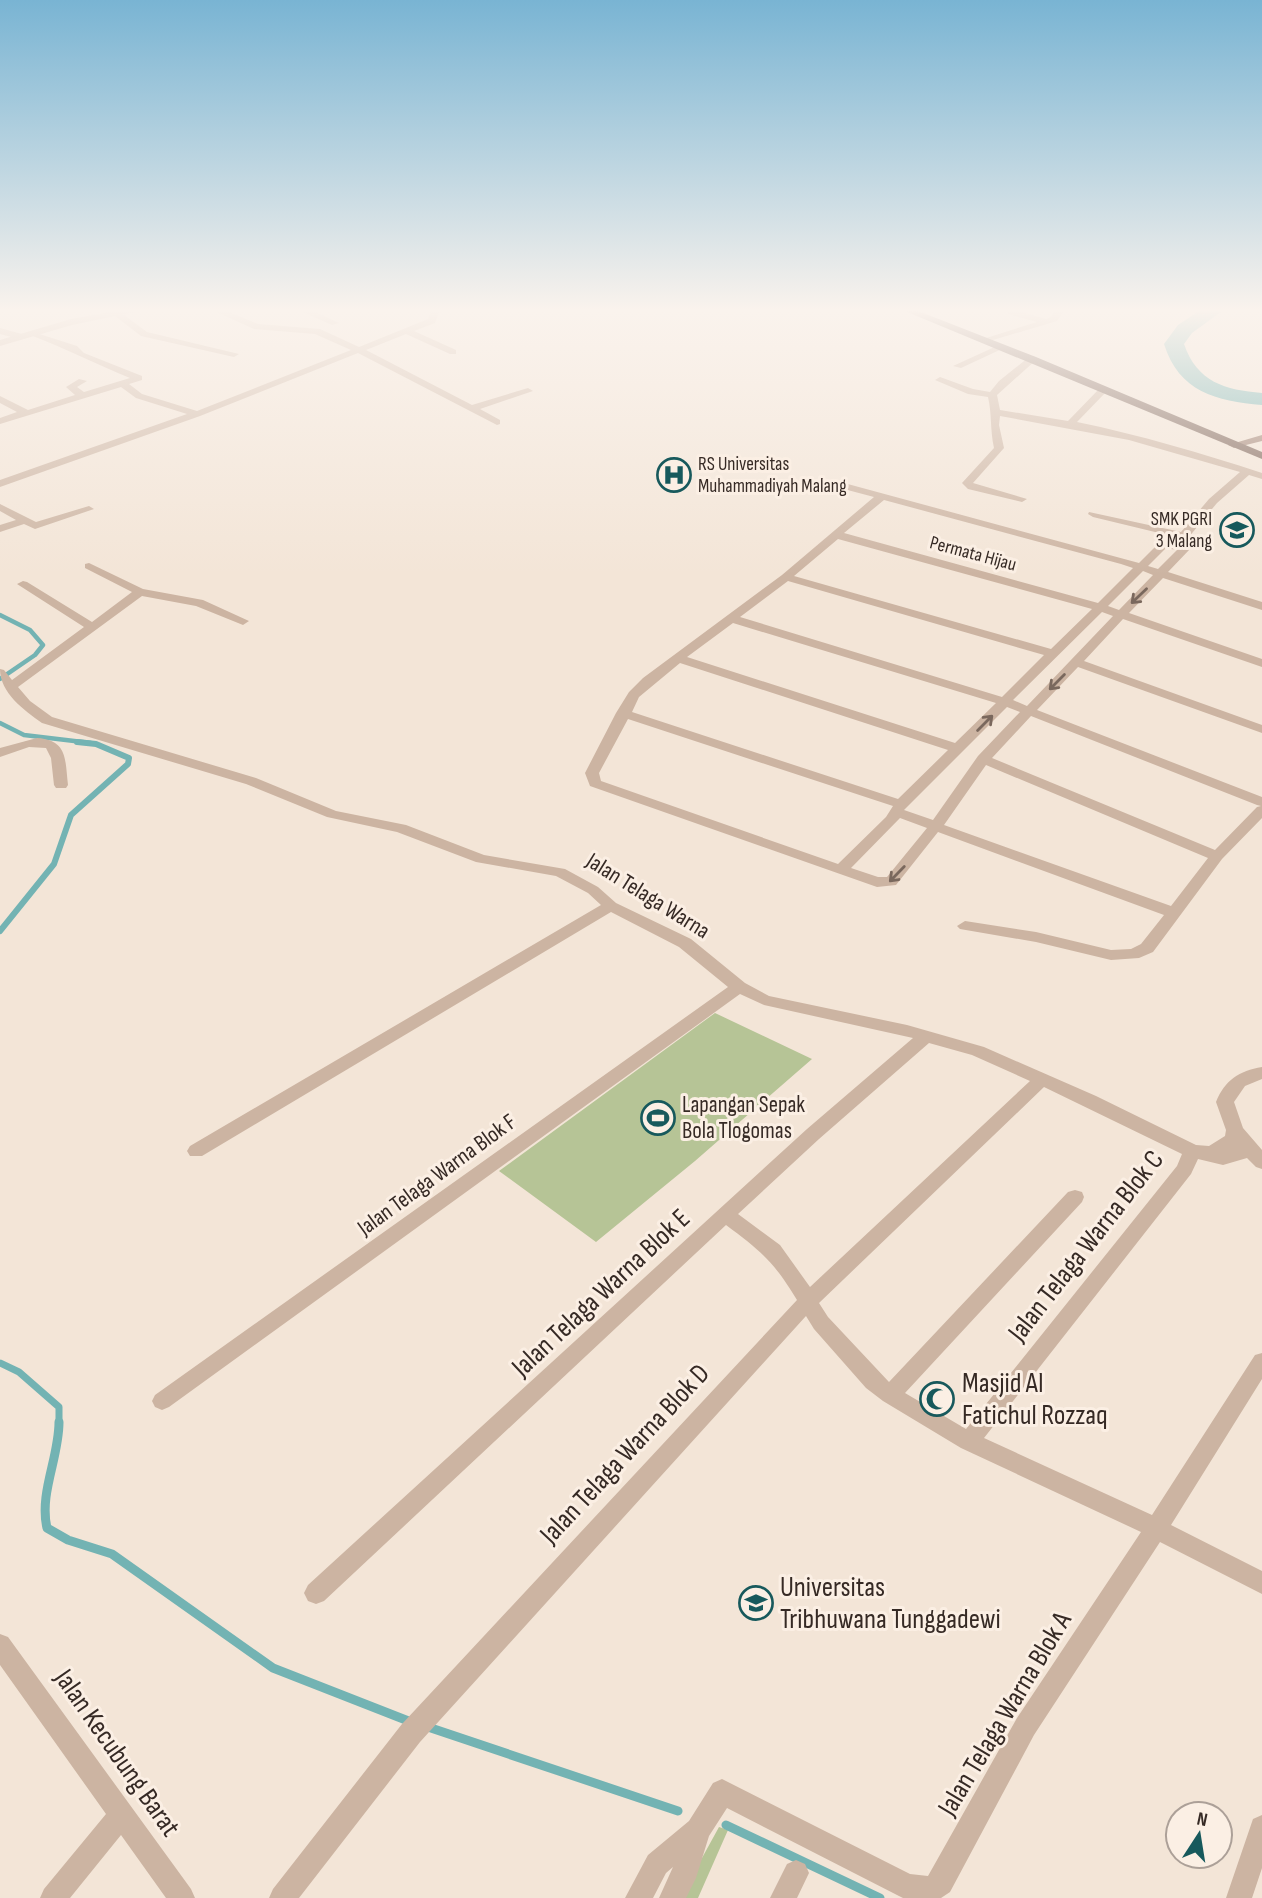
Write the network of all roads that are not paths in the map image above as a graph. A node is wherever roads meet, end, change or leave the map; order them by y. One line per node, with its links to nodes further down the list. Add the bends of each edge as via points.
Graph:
1 (67, 398): 11 (street)
2 (144, 398): 14 (street)
3 (238, 398): 14 (street)
4 (451, 398): 10 (street)
5 (506, 398): 10 (street)
6 (993, 398): 13 (street)
7 (1095, 398): 17 (street)
8 (1120, 398): 19 (main road)
9 (0, 399): 11 (street)
10 (472, 408): 16 (street)
11 (18, 411): 12 (street); 15 (street)
12 (0, 412)
13 (996, 412): 17 (street); 26 (street, via 999,448 967,483)
14 (197, 414): 23 (street)
15 (0, 421)
16 (497, 422)
17 (1070, 424): 21 (street)
18 (1262, 438): 19 (main road)
19 (1234, 445): 20 (main road)
20 (1262, 457)
21 (1247, 471): 22 (street); 29 (street, via 1213,501 1184,536)
22 (1262, 477)
23 (0, 484)
24 (844, 486): 25 (street)
25 (882, 496): 32 (street); 34 (street)
26 (1022, 499)
27 (0, 507): 30 (street)
28 (89, 509): 30 (street, via 38,526)
29 (1093, 514)
30 (23, 521): 31 (street)
31 (0, 529)
32 (838, 535): 36 (street); 40 (street, Permata Hijau)
33 (89, 566): 38 (street)
34 (1141, 567): 35 (street); 35 (street, via 1163,545 1184,548); 40 (street)
35 (1162, 574): 39 (street); 41 (street, one-way to 41)
36 (786, 577): 42 (street); 45 (street)
37 (23, 584): 44 (street)
38 (139, 592): 43 (street, via 199,603); 44 (street)
39 (1262, 606)
40 (1099, 607): 41 (street, Permata Hijau); 45 (street)
41 (1121, 614): 47 (street); 48 (street, Permata Hijau)
42 (729, 618): 46 (street); 50 (street)
43 (243, 621)
44 (92, 627): 49 (street)
45 (1054, 654): 50 (street)
46 (677, 658): 52 (street, via 634,695); 54 (street)
47 (1076, 662): 51 (street, one-way to 51); 53 (street)
48 (1262, 663)
49 (7, 680): 64 (street, Jalan Telaga Warna, via 25,704 47,720 251,781 332,814 401,828 470,855 560,872)
50 (1006, 702): 51 (street); 54 (street, one-way to 50)
51 (1028, 710): 56 (street); 58 (street)
52 (623, 713): 59 (street); 63 (street, via 593,773 596,783)
53 (1262, 729)
54 (958, 749): 59 (street)
55 (0, 753): 57 (street, via 37,743 52,746)
56 (983, 759): 61 (street); 62 (street)
57 (61, 785)
58 (1262, 802)
59 (898, 808): 61 (street); 63 (street)
60 (1262, 810): 62 (street)
61 (936, 826): 63 (street, one-way to 63, via 891,882); 65 (street)
62 (1217, 856): 65 (street)
63 (841, 870)
64 (611, 906): 67 (street, Jalan Telaga Warna, via 685,943); 73 (street)
65 (1174, 913): 66 (street, via 1147,948 1123,956)
66 (965, 926)
67 (739, 987): 68 (street, Jalan Telaga Warna, via 783,1005); 81 (street, Jalan Telaga Warna Blok F)
68 (926, 1036): 70 (street, Jalan Telaga Warna, via 999,1059); 77 (street, Jalan Telaga Warna Blok E)
69 (1262, 1073): 71 (street, via 1242,1079 1228,1093 1225,1102)
70 (1042, 1079): 74 (street, Jalan Telaga Warna); 78 (street, Jalan Telaga Warna Blok D)
71 (1235, 1130): 72 (street); 74 (street, via 1234,1139)
72 (1248, 1147): 74 (street, via 1227,1158); 75 (street)
73 (196, 1152)
74 (1198, 1153): 82 (street, Jalan Telaga Warna Blok C)
75 (1262, 1162)
76 (1075, 1197): 80 (street)
77 (726, 1215): 78 (street, via 773,1250); 85 (street, Jalan Telaga Warna Blok E)
78 (807, 1301): 80 (street, via 873,1382); 93 (street, Jalan Telaga Warna Blok D, via 418,1725)
79 (1262, 1361): 83 (street, Jalan Telaga Warna Blok A, via 1191,1477)
80 (890, 1395): 82 (street)
81 (162, 1401)
82 (969, 1441): 83 (street)
83 (1154, 1527): 84 (street); 89 (street, Jalan Telaga Warna Blok A, via 1037,1708 934,1889 906,1886 722,1792)
84 (1262, 1583)
85 (316, 1593)
86 (0, 1645): 87 (street, Jalan Kecubung Barat)
87 (121, 1816): 91 (street); 92 (street, Jalan Kecubung Barat)
88 (1262, 1828): 97 (street)
89 (698, 1829): 94 (street, via 657,1864); 95 (street)
90 (796, 1873): 96 (street)
91 (53, 1898)
92 (182, 1898)
93 (282, 1898)
94 (638, 1898)
95 (672, 1898)
96 (783, 1898)
97 (1238, 1898)

